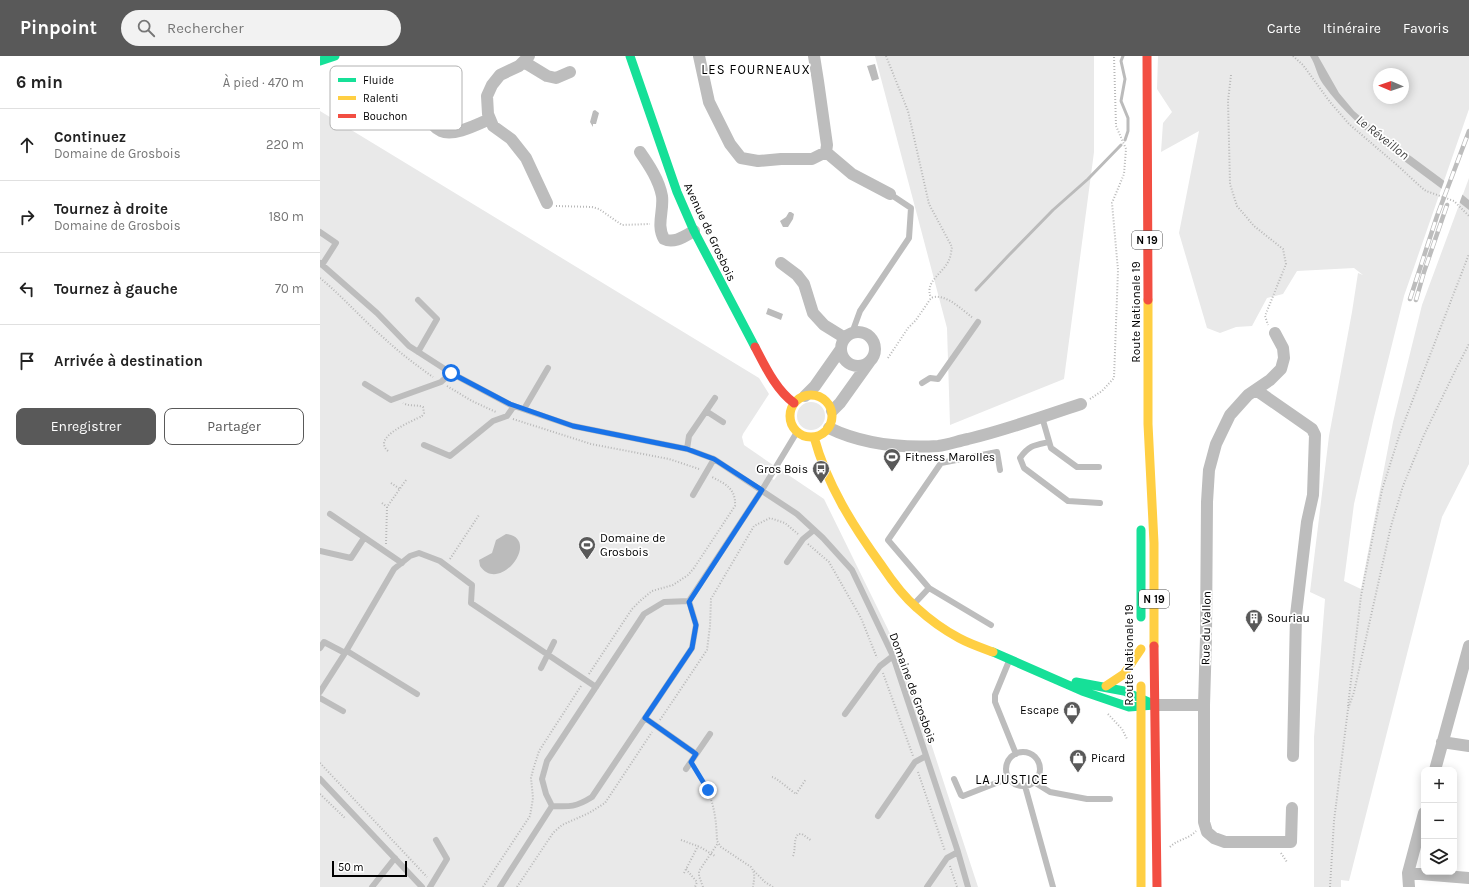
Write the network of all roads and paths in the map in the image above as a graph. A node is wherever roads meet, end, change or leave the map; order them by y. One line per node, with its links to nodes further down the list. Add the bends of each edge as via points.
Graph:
1 (335, 56): 10 (street)
2 (699, 56): 16 (street, via 709,102 730,144 741,158 758,161 812,160)
3 (814, 56): 16 (street)
4 (886, 56): 26 (path, via 908,111 929,204 952,248 949,260 930,285)
5 (1114, 56): 44 (path, via 1116,126 1126,149 1124,174 1112,203 1118,270 1114,378 1102,391)
6 (1146, 56): 51 (street, Route Nationale 19 / N 19)
7 (1293, 56): 19 (path, via 1349,124 1364,138 1426,191 1454,201)
8 (630, 57): 22 (street, Avenue de Grosbois)
9 (527, 59): 11 (street, via 547,76 556,78); 13 (street, via 500,75 492,85 487,96)
10 (320, 61)
11 (570, 72)
12 (1231, 75): 29 (path, via 1228,101 1230,184 1237,206 1254,226 1283,249 1286,264 1266,316 1269,329)
13 (490, 119): 14 (street, via 457,132); 18 (street, via 493,126 511,140 526,158)
14 (439, 130)
15 (640, 152): 20 (street, via 654,174 662,196)
16 (826, 152): 17 (street, via 852,174)
17 (890, 194): 30 (lane, via 911,208 910,238 860,311)
18 (547, 203): 20 (path, via 552,206 592,207 622,224)
19 (1469, 216)
20 (660, 224): 22 (street, via 661,234 667,240 678,239)
21 (320, 232): 25 (lane, via 336,243)
22 (694, 232): 43 (street, Avenue de Grosbois, via 761,359 778,386)
23 (1469, 254): 109 (path, via 1400,433 1382,490 1361,596)
24 (781, 263): 30 (street, via 797,274 804,284 813,313)
25 (321, 264): 32 (lane, Domaine de Grosbois)
26 (931, 298): 28 (path, via 944,298); 34 (path)
27 (418, 300): 32 (lane, via 437,319)
28 (978, 322): 37 (lane, via 938,379 930,378)
29 (1275, 333): 39 (street, Rue du Vallon, via 1283,348 1281,369)
30 (846, 340): 33 (street, via 863,332 869,335 873,339); 33 (street, via 845,360 854,365 864,365); 40 (street)
31 (1469, 344): 109 (path, via 1424,435 1403,486 1391,526)
32 (418, 352): 36 (lane, Domaine de Grosbois)
33 (873, 358): 48 (street)
34 (888, 358)
35 (548, 368): 46 (lane)
36 (451, 373): 41 (lane, via 441,382); 45 (lane, Domaine de Grosbois)
37 (922, 383)
38 (365, 384): 41 (lane, via 391,400)
39 (1256, 390): 106 (street, Rue du Vallon, via 1230,415 1216,444 1209,470); 123 (street, via 1312,428 1315,435 1313,495 1307,522 1296,615)
40 (805, 396): 43 (street); 48 (street, via 819,396)
41 (400, 397): 58 (path, via 404,404 420,405 424,413 388,434 384,444)
42 (715, 398): 47 (lane)
43 (794, 403): 53 (street, via 790,418 793,428)
44 (1081, 404): 49 (street)
45 (514, 406): 46 (lane, Domaine de Grosbois); 56 (lane, via 507,416 493,421 450,456)
46 (524, 409): 57 (lane, Domaine de Grosbois, via 573,426)
47 (706, 411): 50 (lane); 57 (lane, via 689,436)
48 (832, 411): 52 (street, via 832,423)
49 (1042, 417): 52 (street, via 940,446 900,446 860,440); 55 (lane)
50 (723, 422)
51 (1148, 424): 67 (street, Route Nationale 19 / N 19); 107 (street, Route Nationale 19 / N 19, via 1154,543)
52 (829, 428): 54 (street)
53 (798, 433): 54 (street); 65 (lane); 68 (street, via 825,482)
54 (814, 437): 68 (street)
55 (1050, 442): 60 (lane, via 1051,448 1077,467); 70 (lane, via 1026,450 1020,458 1024,468 1068,501)
56 (424, 445)
57 (687, 449): 59 (lane, Domaine de Grosbois)
58 (388, 451)
59 (714, 459): 65 (lane, Domaine de Grosbois); 66 (lane)
60 (1099, 467)
61 (1000, 470): 83 (lane, via 997,452 941,463 888,540)
62 (406, 480): 64 (path)
63 (391, 483): 64 (path)
64 (400, 489): 71 (path)
65 (762, 490): 75 (lane, Domaine de Grosbois, via 797,514); 84 (lane)
66 (693, 494)
67 (1142, 494)
68 (836, 495): 85 (street, via 865,543 896,587)
69 (382, 503): 71 (path)
70 (1100, 503)
71 (387, 507): 78 (path, via 386,545)
72 (330, 514): 76 (lane)
73 (479, 515): 82 (path)
74 (1142, 524): 87 (street, Route Nationale 19 / N 19)
75 (814, 530): 77 (lane); 93 (lane, Domaine de Grosbois, via 852,570)
76 (364, 538): 78 (lane); 79 (lane, via 351,558)
77 (803, 539): 80 (lane); 96 (path, via 829,562 861,618); 115 (path, via 785,523 770,518 754,526 711,599 707,650)
78 (382, 550): 81 (lane)
79 (320, 551)
80 (787, 562)
81 (402, 563): 82 (lane, via 419,553); 91 (lane, via 394,569)
82 (446, 565): 92 (lane, via 472,585 471,603)
83 (929, 588): 85 (lane); 86 (lane)
84 (689, 602): 101 (lane, via 664,602 644,614); 113 (lane, via 696,625 692,648)
85 (913, 605): 94 (street, via 959,638)
86 (991, 625)
87 (1141, 627)
88 (554, 642): 92 (lane)
89 (1469, 646): 117 (street)
90 (320, 648): 91 (lane, via 324,642)
91 (346, 652): 102 (lane); 103 (lane)
92 (548, 654): 97 (lane); 101 (lane)
93 (893, 656): 96 (lane); 122 (lane, Domaine de Grosbois)
94 (1009, 660): 98 (street); 121 (lane, via 995,695 995,702)
95 (1141, 663): 100 (street, Route Nationale 19, via 1141,645 1124,674)
96 (880, 666): 112 (lane); 125 (path)
97 (541, 668)
98 (1049, 676): 100 (street); 108 (street, via 1082,691)
99 (1141, 676): 105 (street, Route Nationale 19)
100 (1106, 686): 105 (street, via 1127,691)
101 (596, 687): 139 (lane, via 547,761 542,779)
102 (320, 692)
103 (417, 694)
104 (320, 698): 111 (lane)
105 (1141, 702): 107 (street); 108 (street); 114 (street, Route Nationale 19)
106 (1204, 704): 107 (street); 140 (street, Rue du Vallon, via 1204,822 1208,832 1214,838 1225,842 1291,842)
107 (1154, 705): 173 (street, Route Nationale 19 / N 19)
108 (1129, 707): 114 (street)
109 (1348, 709): 174 (path, via 1334,821)
110 (1104, 710): 118 (path, via 1122,728)
111 (343, 711)
112 (845, 714)
113 (645, 718): 115 (lane); 139 (lane, via 592,797 580,805)
114 (1141, 720): 172 (street, Route Nationale 19)
115 (656, 726): 120 (lane); 163 (path, via 605,802 589,813 562,824 553,833)
116 (710, 734): 120 (lane)
117 (1442, 742): 119 (street); 127 (street)
118 (1128, 744)
119 (1469, 746)
120 (696, 754): 124 (lane)
121 (1016, 754): 130 (lane, via 1007,765); 134 (lane, via 1026,753 1035,758 1040,768)
122 (926, 756): 125 (lane); 148 (lane, Domaine de Grosbois)
123 (1294, 756)
124 (691, 762): 128 (lane); 146 (path, via 710,795)
125 (915, 762): 141 (lane); 153 (path)
126 (320, 763): 159 (path)
127 (1436, 767)
128 (686, 769)
129 (772, 777): 135 (path)
130 (1009, 778): 133 (lane, via 963,796); 136 (lane, via 1016,785)
131 (320, 779): 152 (lane)
132 (806, 779): 135 (path, via 796,794)
133 (954, 779)
134 (1034, 782): 136 (lane); 138 (lane, via 1050,792 1087,799)
135 (784, 786): 137 (path)
136 (1025, 786): 171 (lane)
137 (780, 788)
138 (1110, 799)
139 (552, 806): 162 (lane)
140 (1292, 808)
141 (878, 816)
142 (1421, 824): 157 (street)
143 (436, 840): 159 (lane, via 447,859)
144 (681, 840): 147 (path)
145 (812, 841): 151 (path, via 798,834)
146 (718, 843): 149 (path); 155 (path)
147 (698, 846): 149 (path); 154 (path)
148 (958, 852): 153 (lane); 170 (lane, Domaine de Grosbois)
149 (711, 854): 150 (path); 165 (path, via 700,871)
150 (715, 856)
151 (793, 856)
152 (395, 858): 160 (lane); 161 (lane)
153 (947, 858): 168 (lane); 169 (path)
154 (686, 869): 156 (path); 164 (path, via 697,882)
155 (753, 870): 166 (path); 167 (path)
156 (684, 873)
157 (1408, 873): 158 (street); 175 (street)
158 (1469, 878)
159 (431, 885)
160 (372, 887)
161 (422, 887)
162 (500, 887)
163 (517, 887)
164 (695, 887)
165 (703, 887)
166 (753, 887)
167 (773, 887)
168 (927, 887)
169 (957, 887)
170 (968, 887)
171 (1053, 887)
172 (1141, 887)
173 (1158, 887)
174 (1330, 887)
175 (1409, 887)

